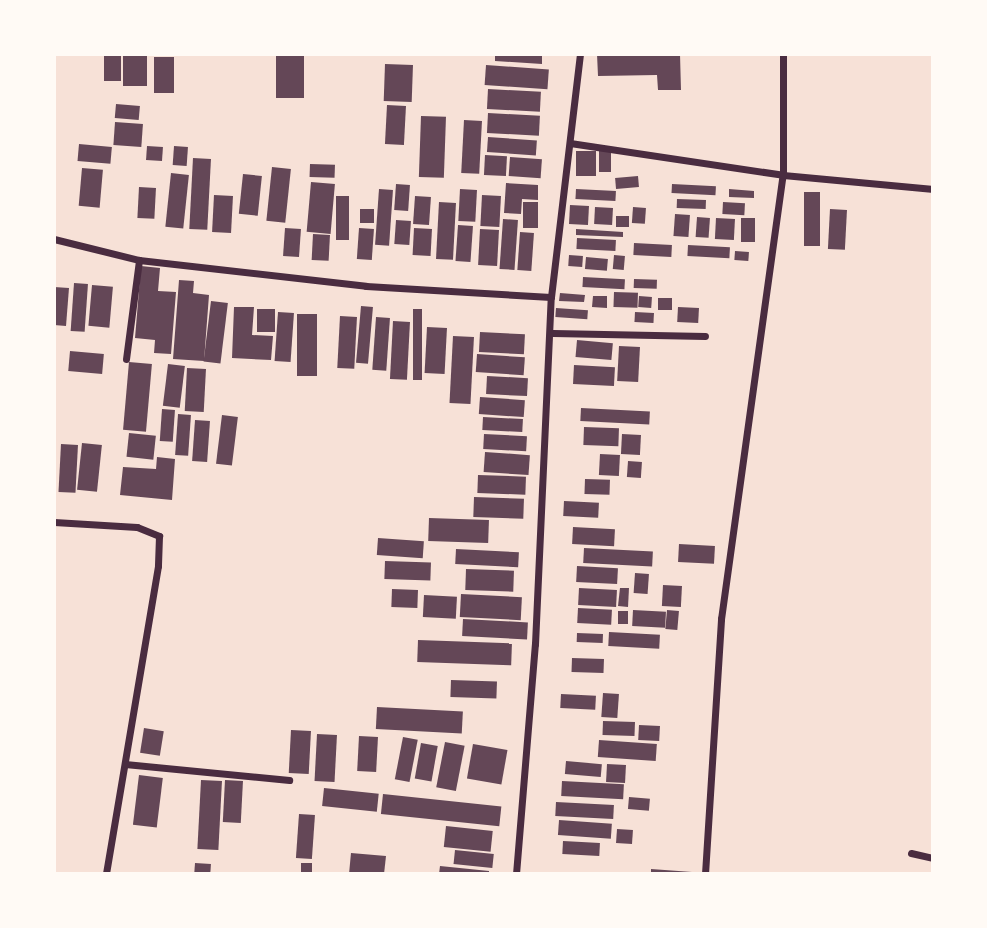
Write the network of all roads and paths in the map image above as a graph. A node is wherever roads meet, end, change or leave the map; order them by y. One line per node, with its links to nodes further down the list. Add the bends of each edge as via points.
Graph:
1 (580, 54): 3 (street)
2 (783, 54): 4 (street)
3 (570, 143): 4 (street); 8 (street)
4 (783, 176): 5 (street); 19 (street, via 720,619)
5 (933, 189)
6 (54, 239): 7 (street)
7 (139, 260): 8 (street, via 366,286); 11 (street)
8 (551, 297): 9 (street)
9 (553, 333): 10 (street); 18 (street)
10 (705, 336)
11 (126, 359)
12 (54, 522): 13 (street, via 137,527 159,536)
13 (125, 764): 14 (street); 17 (street)
14 (289, 780)
15 (911, 853): 16 (street)
16 (933, 858)
17 (106, 874)
18 (516, 874)
19 (705, 874)

